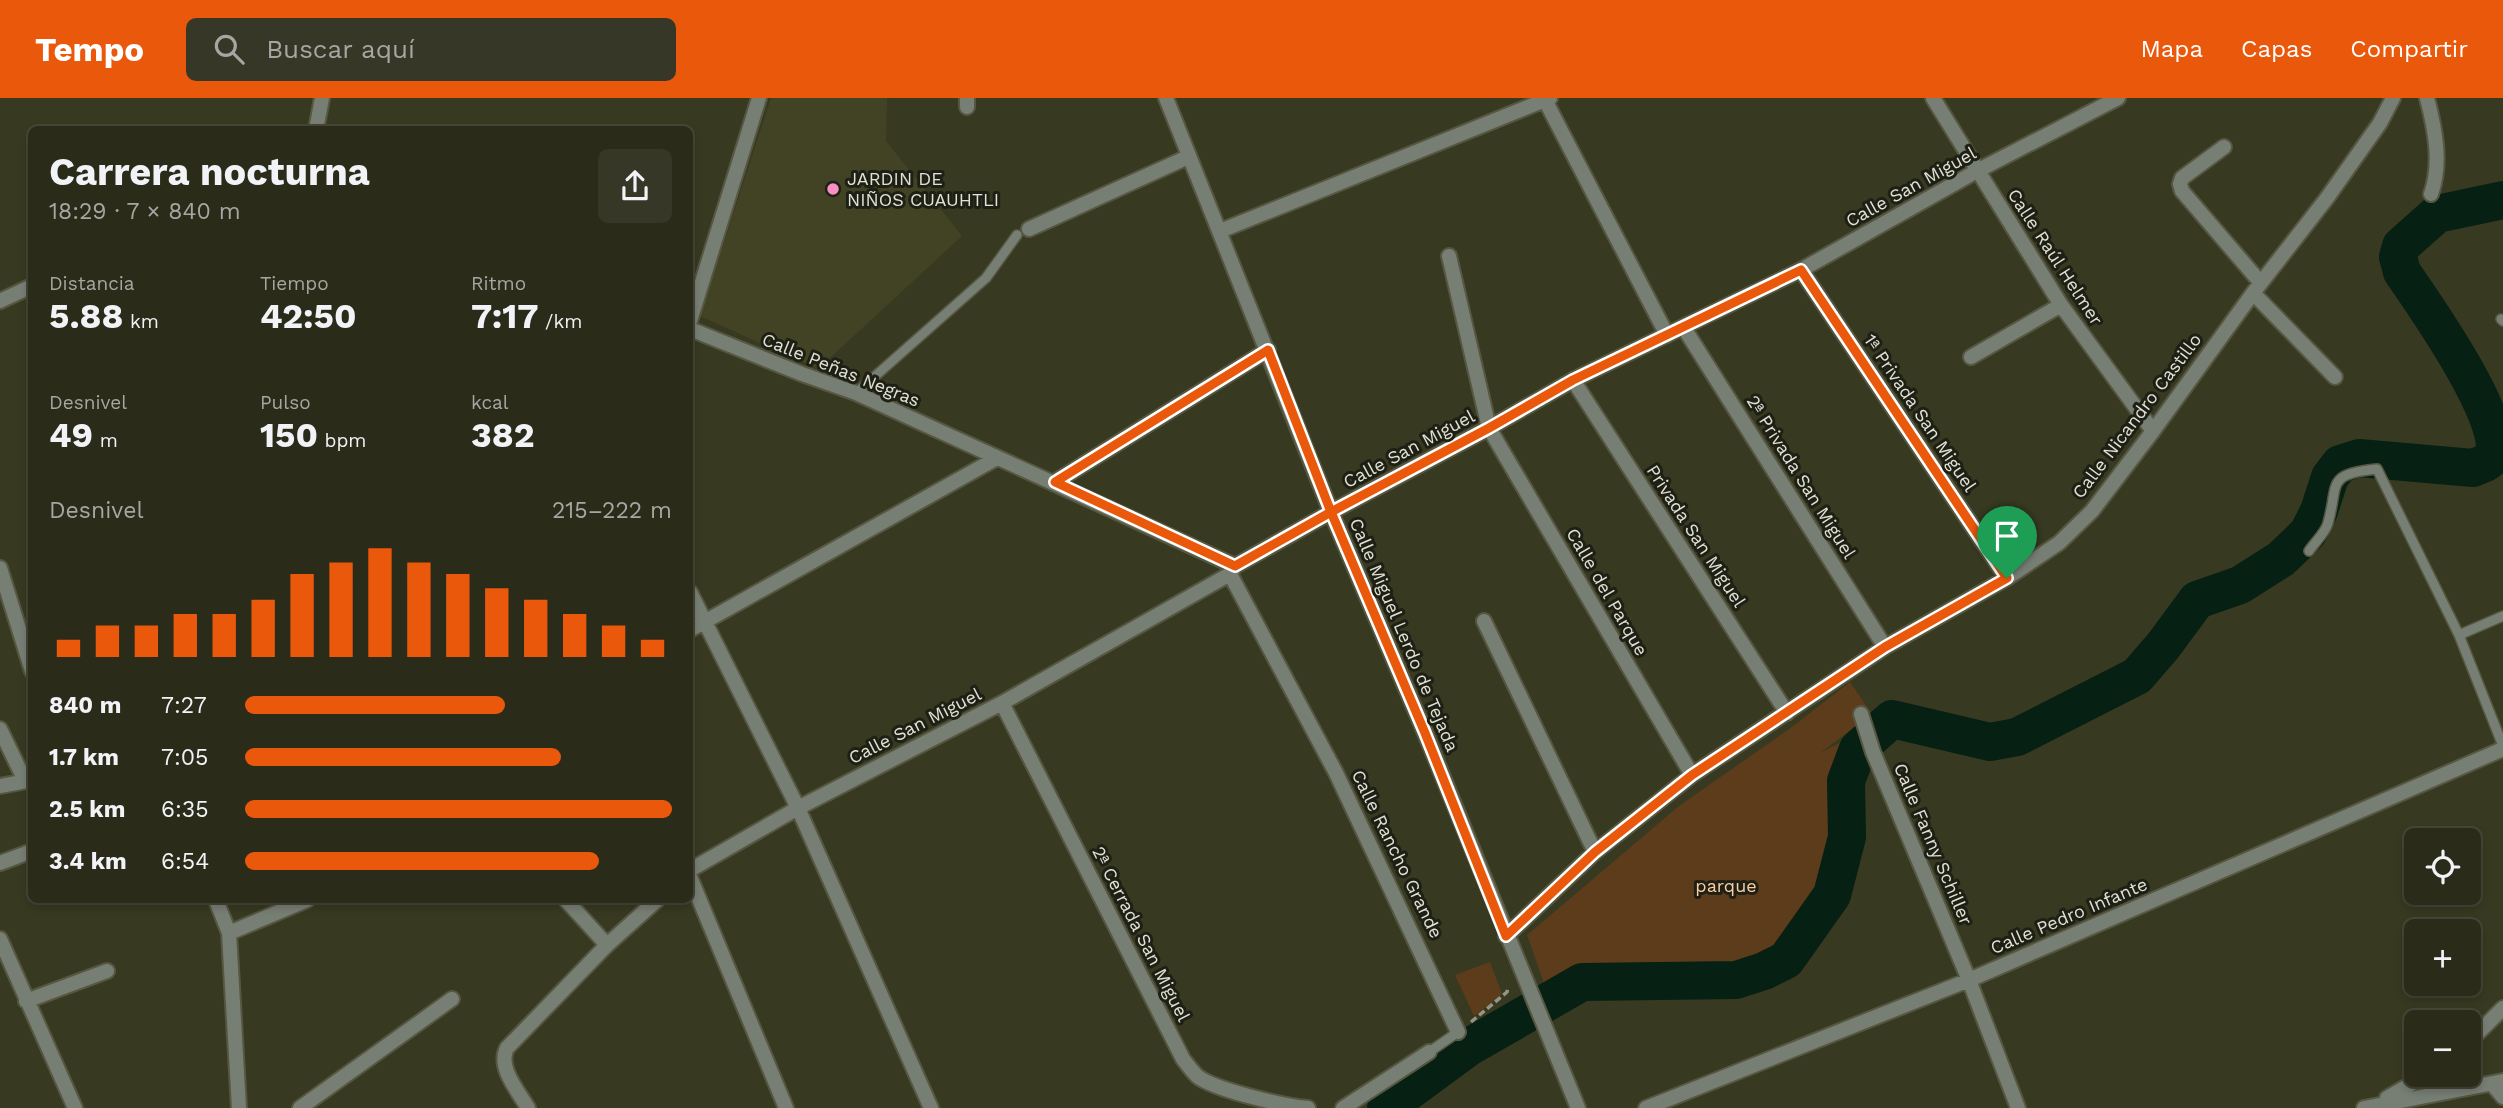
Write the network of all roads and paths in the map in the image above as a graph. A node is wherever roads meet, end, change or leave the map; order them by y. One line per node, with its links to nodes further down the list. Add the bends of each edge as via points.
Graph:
1 (323, 98): 9 (street)
2 (759, 98): 22 (street)
3 (1166, 98): 11 (street, Calle Miguel Lerdo de Tejada)
4 (1933, 98): 12 (street, Calle Raúl Helmer)
5 (2118, 98): 12 (street, Calle San Miguel)
6 (2393, 98): 19 (street, Calle Nicandro Castillo, via 2327,198)
7 (2427, 98): 13 (street, via 2436,142 2437,178)
8 (1548, 99): 14 (street); 25 (street)
9 (317, 126)
10 (2224, 147): 19 (street, via 2180,184)
11 (1188, 158): 14 (street, Calle Miguel Lerdo de Tejada); 15 (street)
12 (1977, 171): 17 (street, Calle San Miguel); 21 (street, Calle Raúl Helmer)
13 (2431, 194)
14 (1220, 231): 26 (street, Calle Miguel Lerdo de Tejada)
15 (1023, 232): 30 (lane, via 985,278)
16 (1449, 256): 31 (street, Calle del Parque)
17 (1801, 270): 23 (street, Calle San Miguel); 39 (street, 1ª Privada San Miguel)
18 (28, 288): 20 (street)
19 (2257, 288): 28 (street); 32 (street, Calle Nicandro Castillo)
20 (0, 300)
21 (2061, 305): 27 (street); 32 (street, Calle Raúl Helmer)
22 (693, 311)
23 (1684, 328): 25 (street, Calle San Miguel); 46 (street, 2ª Privada San Miguel)
24 (693, 330): 30 (street, Calle Peñas Negras)
25 (1667, 335): 29 (street, Calle San Miguel)
26 (1268, 350): 34 (street); 35 (street, Calle Miguel Lerdo de Tejada)
27 (1971, 357)
28 (2335, 377)
29 (1573, 380): 31 (street, Calle San Miguel); 49 (street, Privada San Miguel)
30 (856, 393): 33 (street, Calle Peñas Negras)
31 (1489, 428): 35 (street, Calle San Miguel); 53 (street, Calle del Parque)
32 (2153, 431): 39 (street, Calle Nicandro Castillo, via 2092,511 2059,542)
33 (997, 458): 34 (street, Calle Peñas Negras); 43 (street)
34 (1055, 482): 38 (street, Calle Peñas Negras)
35 (1331, 512): 38 (street, Calle San Miguel); 67 (street, Calle Miguel Lerdo de Tejada)
36 (2309, 551): 45 (lane, via 2328,525 2336,482 2354,471 2376,469)
37 (0, 568): 47 (street)
38 (1233, 570): 48 (street, Calle San Miguel); 77 (street, Calle Rancho Grande, via 1336,773)
39 (2007, 578): 46 (street, Calle Nicandro Castillo)
40 (693, 599): 43 (street)
41 (2503, 616): 45 (lane)
42 (1484, 621): 58 (street)
43 (704, 624): 44 (street); 56 (street)
44 (693, 629)
45 (2459, 635): 52 (lane)
46 (1885, 647): 49 (street, Calle Nicandro Castillo)
47 (28, 658)
48 (1002, 703): 56 (street, Calle San Miguel); 89 (street, 2ª Cerrada San Miguel, via 1183,1059 1198,1077 1220,1087)
49 (1787, 713): 53 (street, Calle Nicandro Castillo)
50 (1861, 714): 72 (street, Calle Fanny Schiller)
51 (0, 729): 54 (street)
52 (2503, 747): 72 (street, Calle Pedro Infante)
53 (1692, 775): 58 (street, Calle Nicandro Castillo)
54 (28, 780): 55 (street)
55 (0, 786)
56 (798, 808): 60 (street, Calle San Miguel); 88 (street)
57 (28, 852): 59 (street)
58 (1595, 852): 67 (street, Calle Nicandro Castillo)
59 (0, 863)
60 (693, 868)
61 (693, 884): 87 (street)
62 (217, 903): 66 (street)
63 (300, 903): 66 (street)
64 (569, 903): 69 (street)
65 (653, 903): 69 (street)
66 (229, 933): 84 (street)
67 (1506, 936): 70 (street, Calle Miguel Lerdo de Tejada)
68 (0, 939): 74 (street)
69 (607, 945): 86 (street, via 507,1048 505,1067)
70 (1514, 954): 77 (path, via 1507,992); 91 (street, Calle Miguel Lerdo de Tejada)
71 (107, 971): 74 (street)
72 (1969, 980): 92 (street, Calle Pedro Infante); 93 (street, Calle Fanny Schiller)
73 (452, 999): 85 (street)
74 (26, 1000): 83 (street)
75 (2503, 1008): 76 (street)
76 (2481, 1030)
77 (1458, 1032): 78 (lane)
78 (1429, 1052): 90 (street)
79 (2498, 1083): 81 (street); 82 (street)
80 (2404, 1087): 82 (street)
81 (2503, 1097)
82 (2370, 1106)
83 (75, 1108)
84 (239, 1108)
85 (300, 1108)
86 (528, 1108)
87 (786, 1108)
88 (931, 1108)
89 (1308, 1108)
90 (1343, 1108)
91 (1578, 1108)
92 (1646, 1108)
93 (2018, 1108)

